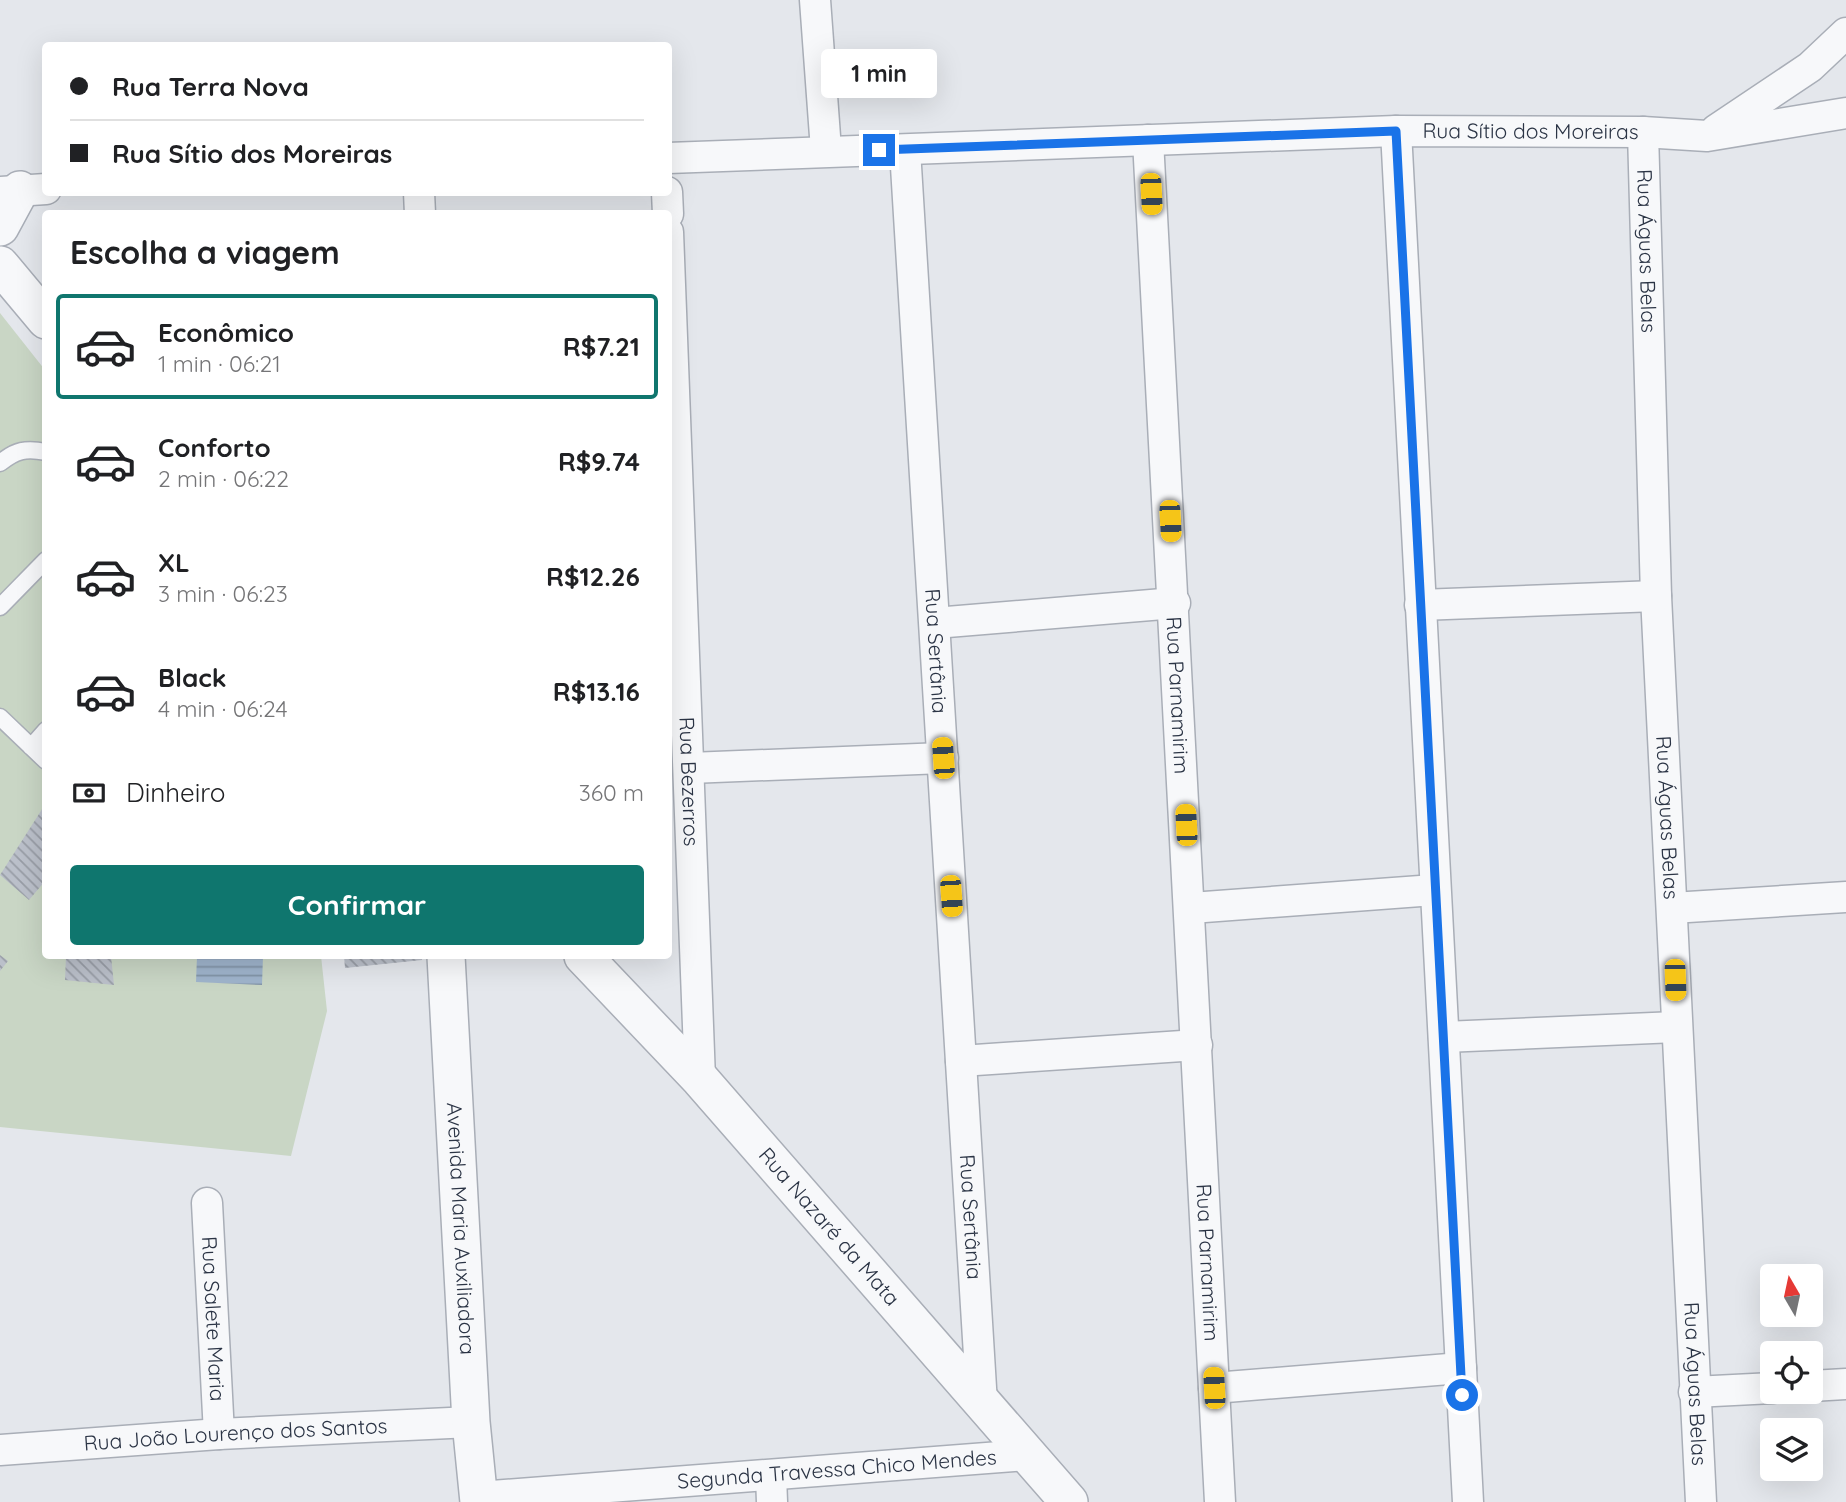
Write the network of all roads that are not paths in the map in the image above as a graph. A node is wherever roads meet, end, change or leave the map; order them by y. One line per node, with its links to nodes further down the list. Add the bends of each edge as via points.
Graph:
1 (815, 0): 8 (street)
2 (1846, 33): 6 (street, via 1810,66)
3 (1846, 113): 6 (street, Rua Sítio dos Moreiras)
4 (1396, 131): 5 (street, Rua Sítio dos Moreiras); 7 (street, Rua Sítio dos Moreiras); 21 (street)
5 (1643, 132): 6 (street, Rua Sítio dos Moreiras); 19 (street, Rua Águas Belas)
6 (1707, 136)
7 (1148, 140): 9 (street, Rua Sítio dos Moreiras); 20 (street, Rua Parnamirim)
8 (826, 150): 9 (street, Rua Sítio dos Moreiras); 10 (street, Rua Sítio dos Moreiras)
9 (905, 150): 23 (street, Rua Sertânia)
10 (672, 158)
11 (22, 190): 12 (street)
12 (0, 227)
13 (0, 265): 14 (street)
14 (42, 315)
15 (672, 329): 29 (street, Rua Bezerros)
16 (42, 451): 17 (lane, via 14,452)
17 (0, 463)
18 (42, 564): 22 (lane)
19 (1656, 596): 21 (street); 33 (street, Rua Águas Belas)
20 (1175, 603): 23 (street); 32 (street, Rua Parnamirim)
21 (1420, 605): 30 (street)
22 (0, 607)
23 (935, 623): 28 (street, Rua Sertânia)
24 (0, 717): 26 (lane)
25 (42, 735): 26 (lane)
26 (31, 747): 27 (lane)
27 (42, 757)
28 (943, 758): 29 (street); 39 (street, Rua Sertânia)
29 (690, 768): 40 (street, Rua Bezerros)
30 (1434, 890): 32 (street); 37 (street)
31 (1846, 897): 33 (street)
32 (1191, 908): 38 (street, Rua Parnamirim)
33 (1672, 908): 36 (street, Rua Águas Belas)
34 (446, 959): 49 (street, Avenida Maria Auxiliadora)
35 (586, 959): 40 (street, Rua Nazaré da Mata)
36 (1676, 1027): 37 (street); 47 (street, Rua Águas Belas)
37 (1444, 1037): 42 (street)
38 (1197, 1045): 39 (street); 45 (street, Rua Parnamirim)
39 (961, 1061): 48 (street, Rua Sertânia)
40 (700, 1079): 48 (street, Rua Nazaré da Mata)
41 (207, 1203): 50 (street, Rua Salete Maria)
42 (1461, 1368): 45 (street); 57 (street)
43 (1846, 1384): 44 (street)
44 (1823, 1385)
45 (1214, 1388): 56 (street, Rua Parnamirim)
46 (1760, 1389): 47 (street)
47 (1694, 1392): 58 (street, Rua Águas Belas)
48 (982, 1404): 52 (street, Rua Nazaré da Mata)
49 (471, 1422): 50 (street, Rua João Lourenço dos Santos); 54 (street, Avenida Maria Auxiliadora)
50 (219, 1434): 51 (street, Rua João Lourenço dos Santos)
51 (0, 1450)
52 (1026, 1455): 53 (street, Segunda Travessa Chico Mendes); 55 (street, Rua Nazaré da Mata)
53 (772, 1489): 54 (street, Segunda Travessa Chico Mendes)
54 (479, 1499)
55 (1069, 1502)
56 (1220, 1502)
57 (1468, 1502)
58 (1701, 1502)

